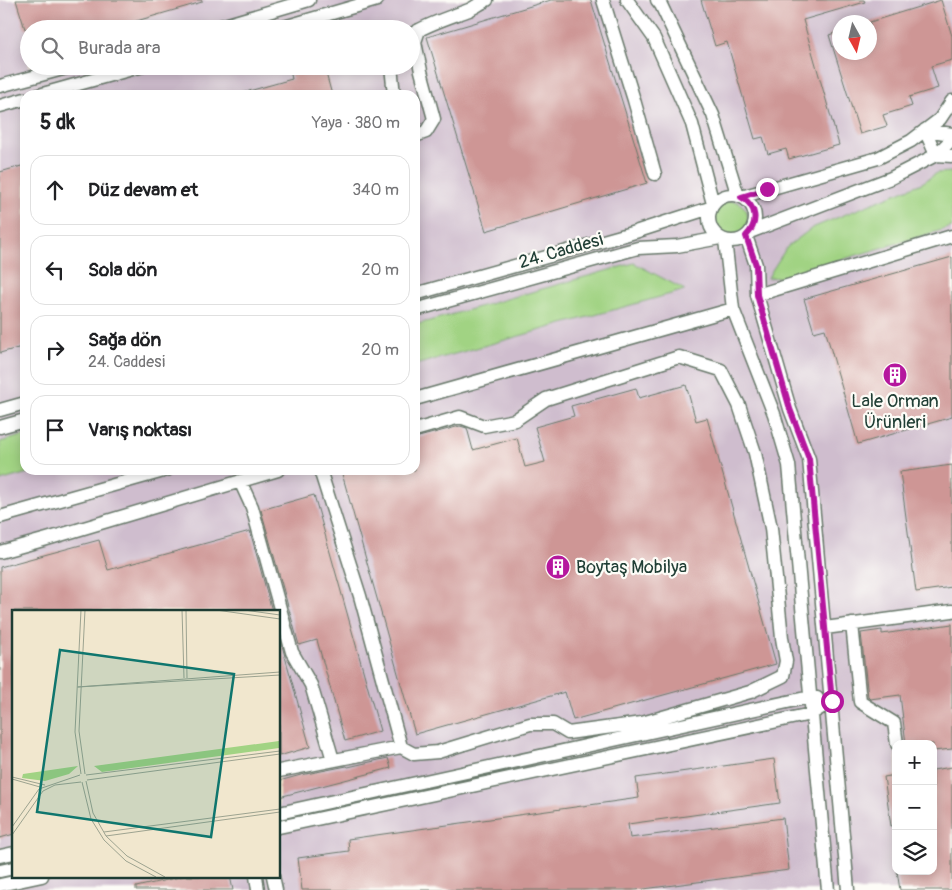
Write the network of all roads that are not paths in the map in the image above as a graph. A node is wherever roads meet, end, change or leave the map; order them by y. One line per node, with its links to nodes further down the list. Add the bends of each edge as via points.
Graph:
1 (309, 0): 8 (street)
2 (377, 0): 9 (street)
3 (487, 0): 7 (street)
4 (603, 0): 27 (street)
5 (627, 0): 29 (street, via 654,38 692,124)
6 (658, 0): 28 (street, via 713,115)
7 (469, 4): 10 (street)
8 (241, 20)
9 (308, 20)
10 (420, 30)
11 (420, 66): 22 (street, via 434,119 426,132)
12 (41, 75): 15 (street)
13 (111, 75): 16 (street)
14 (392, 75): 17 (street)
15 (0, 86)
16 (57, 90)
17 (393, 90)
18 (20, 100): 20 (street)
19 (952, 101): 21 (street, via 940,118)
20 (0, 106)
21 (925, 130): 23 (street); 25 (street); 28 (street, via 878,158)
22 (420, 134)
23 (952, 134)
24 (952, 139): 25 (street)
25 (936, 155): 26 (street); 30 (street, via 891,178)
26 (952, 156)
27 (655, 174)
28 (740, 196): 29 (street, via 722,197); 30 (street, via 754,211 754,222)
29 (712, 206): 32 (street, via 709,225); 33 (street, 24. Caddesi, via 636,232)
30 (748, 234): 32 (street, via 736,241); 34 (street, via 756,265)
31 (952, 236): 34 (street)
32 (722, 239): 35 (street, 24. Caddesi, via 638,248); 36 (street)
33 (420, 293)
34 (757, 295): 51 (street, via 790,409 809,459)
35 (420, 309)
36 (734, 309): 37 (street); 52 (street, via 774,414 789,464)
37 (420, 398)
38 (20, 404): 39 (street)
39 (0, 410)
40 (20, 421): 41 (street)
41 (0, 427)
42 (420, 429): 56 (street, via 460,417 484,426 515,420 546,399 679,357 721,370 739,405 757,463 771,528 786,661 784,676 750,692 642,723 568,733 553,724 530,724 438,752 414,754)
43 (149, 475): 47 (street)
44 (261, 475): 46 (street)
45 (322, 475): 56 (street, via 360,596)
46 (240, 481): 48 (street); 57 (street, via 252,507 292,652 311,685)
47 (0, 517)
48 (0, 552)
49 (952, 611): 50 (street)
50 (852, 624): 51 (street); 55 (street, via 860,702 894,723)
51 (825, 628): 53 (street)
52 (810, 697): 53 (street); 54 (street); 59 (street)
53 (832, 701): 54 (street); 64 (street)
54 (811, 714): 60 (street); 63 (street)
55 (896, 740)
56 (401, 747): 57 (street)
57 (333, 760): 58 (street)
58 (280, 771)
59 (280, 813)
60 (280, 827)
61 (33, 878): 62 (street)
62 (0, 885)
63 (828, 890)
64 (848, 890)

